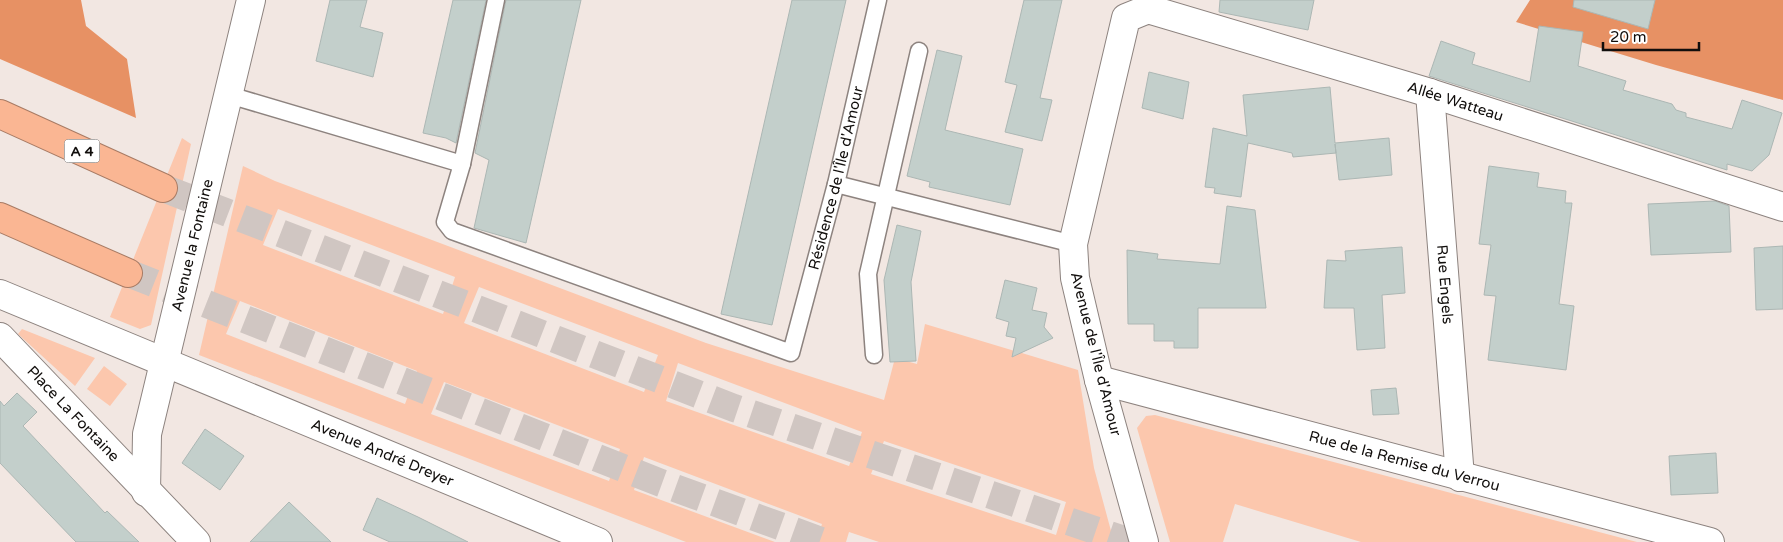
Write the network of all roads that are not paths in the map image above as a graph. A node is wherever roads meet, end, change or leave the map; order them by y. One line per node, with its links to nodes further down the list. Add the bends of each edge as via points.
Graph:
1 (251, 0): 7 (street, Avenue la Fontaine)
2 (496, 0): 9 (lane)
3 (878, 0): 10 (lane, Résidence de l'Île d'Amour)
4 (1126, 18): 6 (street, Allée Watteau, via 1148,10); 15 (street, Avenue de l'Île d'Amour)
5 (919, 51): 12 (lane)
6 (1430, 93): 13 (street, Allée Watteau); 22 (street, Rue Engels)
7 (229, 94): 9 (lane); 20 (street, Avenue la Fontaine)
8 (0, 114): 11 (highway, A 4)
9 (462, 164): 10 (lane, Résidence de l'Île d'Amour, via 445,222 452,231 791,353)
10 (836, 184): 12 (lane)
11 (164, 188)
12 (885, 196): 15 (lane); 19 (lane, via 868,274)
13 (1783, 206)
14 (0, 217): 16 (highway)
15 (1073, 244): 21 (street, Avenue de l'Île d'Amour, via 1075,278)
16 (128, 273)
17 (0, 294): 20 (street, Avenue André Dreyer)
18 (0, 337): 23 (street, Place La Fontaine)
19 (874, 354)
20 (166, 364): 23 (street, Avenue la Fontaine, via 147,434); 25 (street, Avenue André Dreyer)
21 (1099, 380): 22 (street, Rue de la Remise du Verrou); 26 (street, Avenue de l'Île d'Amour)
22 (1460, 477): 27 (street, Rue de la Remise du Verrou)
23 (146, 492): 24 (street, Place La Fontaine)
24 (196, 542)
25 (598, 542)
26 (1144, 542)
27 (1710, 542)

